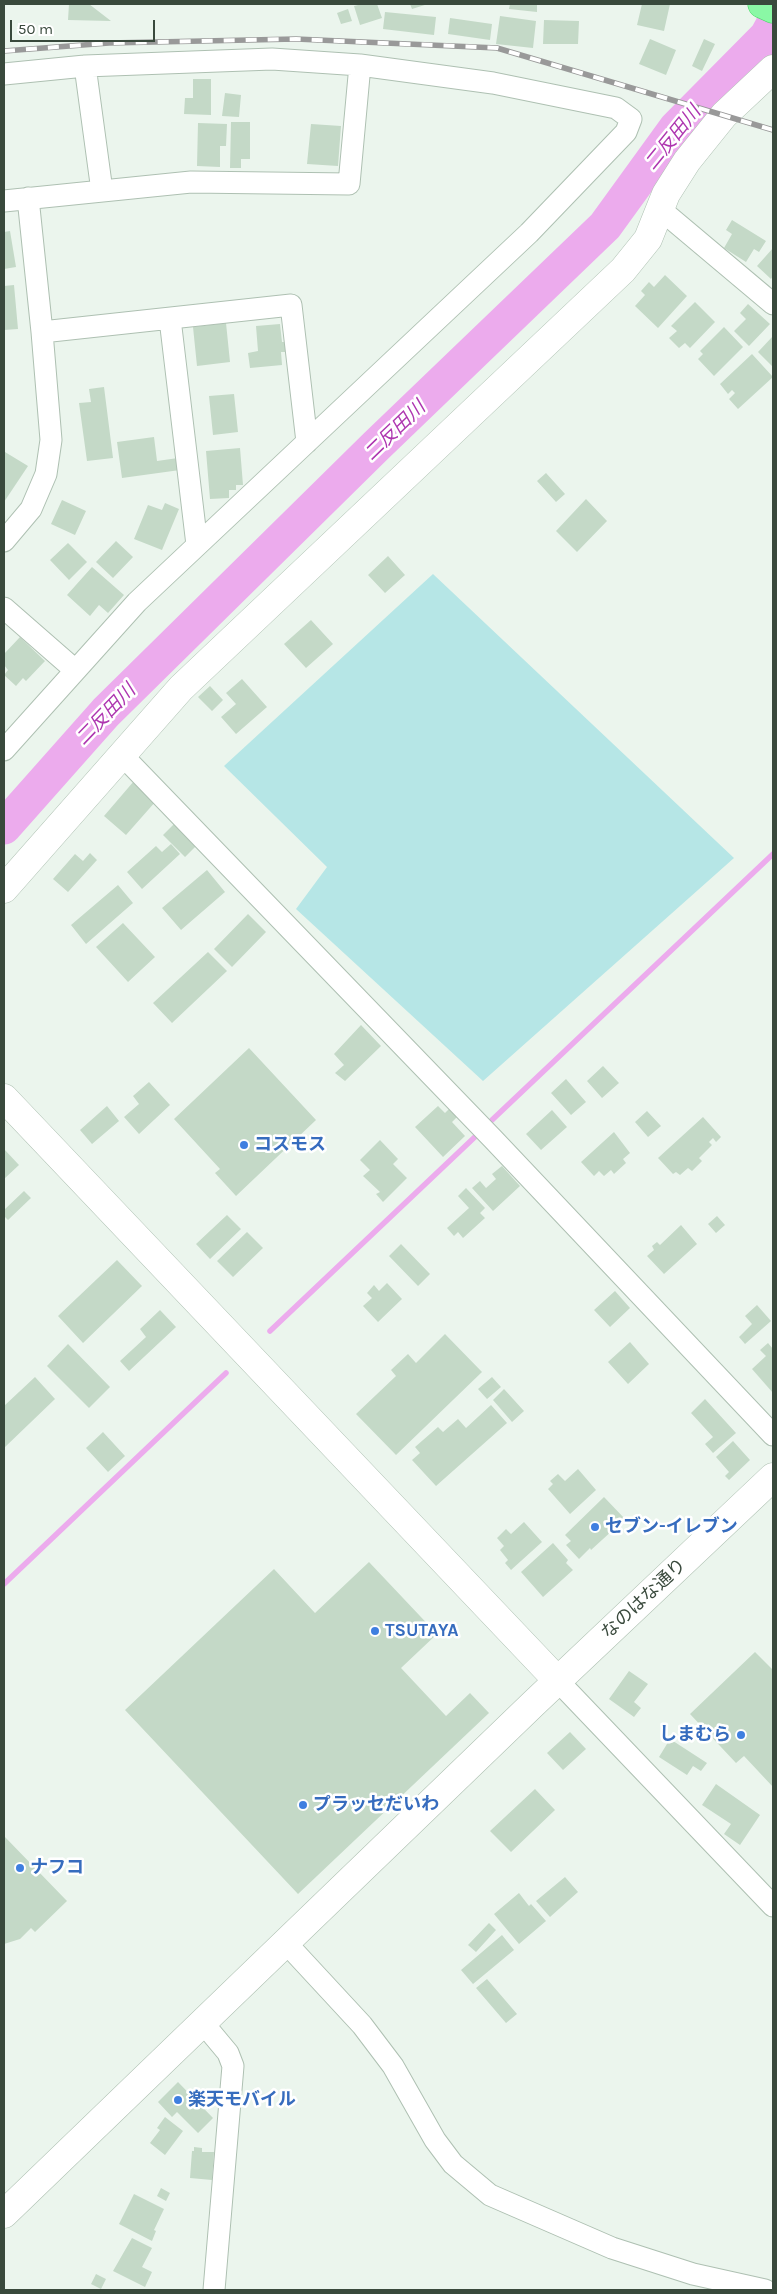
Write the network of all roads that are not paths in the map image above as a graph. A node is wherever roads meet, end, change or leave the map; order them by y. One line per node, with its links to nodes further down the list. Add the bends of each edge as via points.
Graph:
1 (360, 65): 2 (street, via 272,59); 5 (street, via 349,184 191,182); 12 (street, via 502,85 616,108 631,119 626,132 529,232)
2 (85, 66): 4 (street); 5 (street)
3 (773, 69): 8 (street, via 724,115 687,161)
4 (4, 74)
5 (102, 191): 6 (street)
6 (28, 198): 7 (street); 11 (street)
7 (4, 201)
8 (660, 209): 9 (street); 18 (street, via 648,239 623,270 181,688)
9 (773, 304)
10 (170, 319): 11 (street); 12 (street, via 291,305); 14 (street)
11 (42, 332): 13 (street, via 52,440 46,474 32,510)
12 (307, 442): 14 (street)
13 (4, 542)
14 (197, 545): 16 (street, via 137,602)
15 (4, 608): 16 (street)
16 (75, 670): 17 (street)
17 (4, 750)
18 (122, 755): 19 (street); 21 (street)
19 (4, 889)
20 (4, 1098): 23 (street)
21 (773, 1435)
22 (773, 1477): 23 (street, なのはな通り)
23 (558, 1681): 24 (street); 25 (street, なのはな通り)
24 (773, 1906)
25 (287, 1944): 26 (street, なのはな通り); 29 (street, via 367,2032 393,2066 435,2140 453,2164 490,2195 612,2248 693,2274)
26 (203, 2023): 27 (street, なのはな通り); 28 (street, via 228,2053 233,2066)
27 (4, 2214)
28 (214, 2290)
29 (765, 2290)

